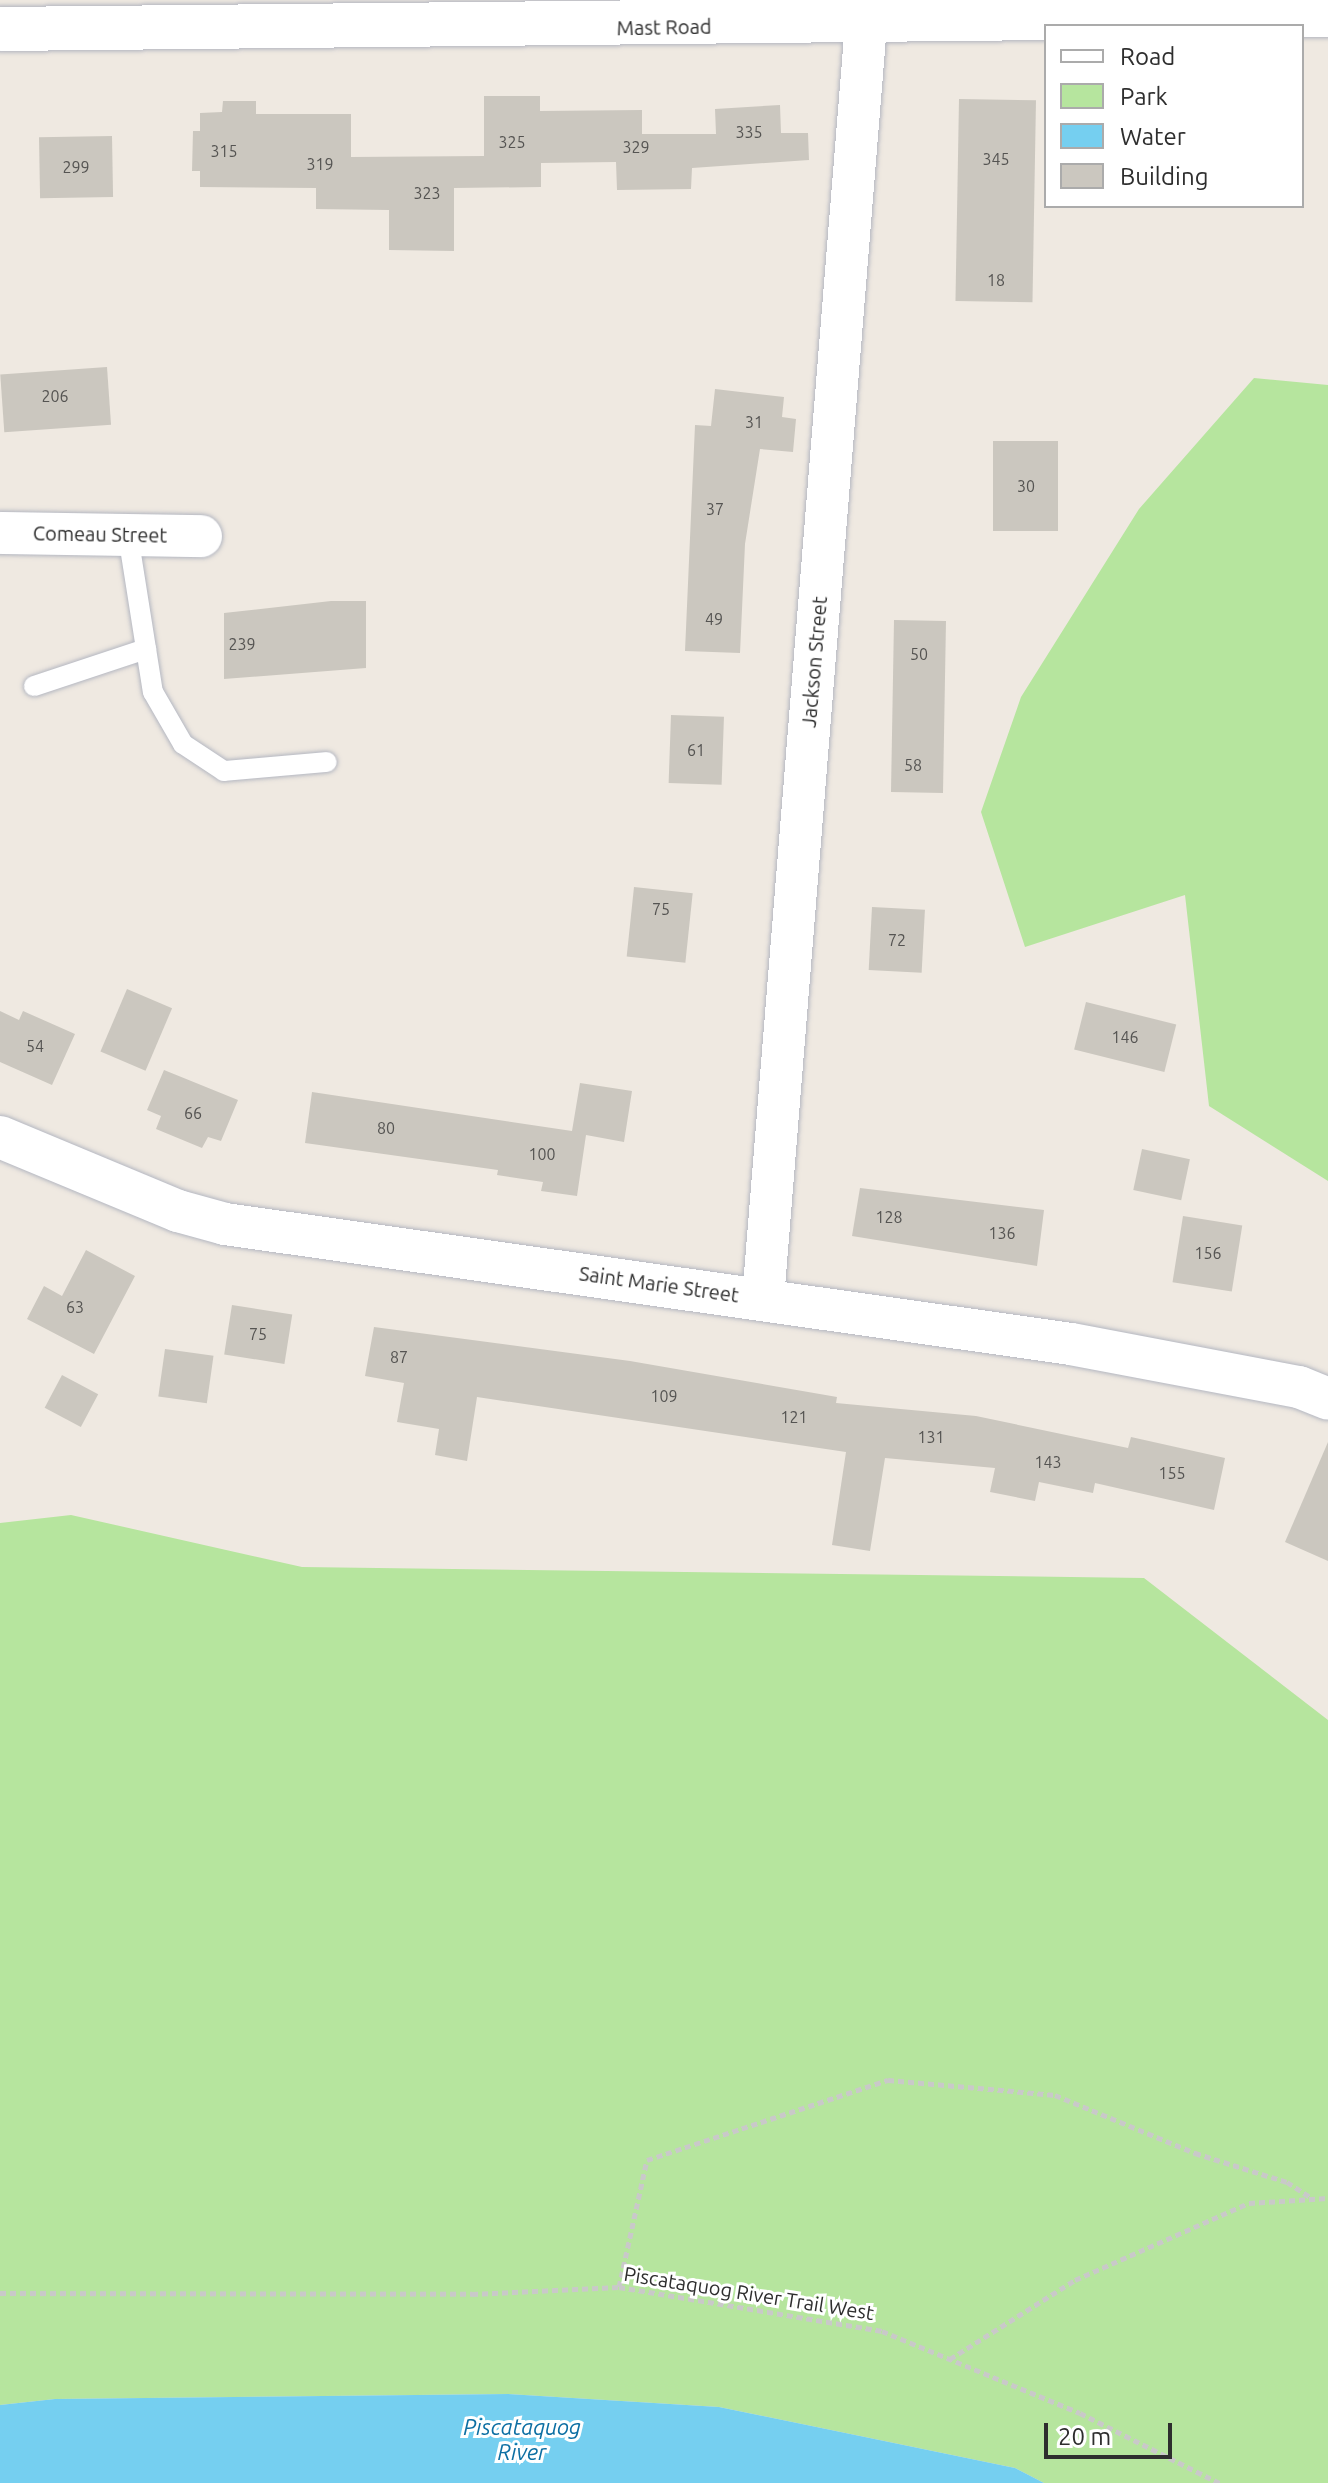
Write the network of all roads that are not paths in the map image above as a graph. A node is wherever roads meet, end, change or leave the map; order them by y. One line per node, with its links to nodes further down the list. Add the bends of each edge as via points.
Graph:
1 (1198, 8): 3 (main road, Mast Road); 4 (main road, Mast Road)
2 (505, 14): 4 (main road, Mast Road); 5 (main road, Mast Road)
3 (1328, 15)
4 (866, 25): 13 (street, Jackson Street)
5 (0, 29)
6 (0, 533): 7 (street, Comeau Street)
7 (128, 535): 8 (street, Comeau Street); 9 (lane)
8 (201, 536)
9 (146, 649): 10 (lane); 11 (lane, via 153,692 183,744 224,771)
10 (34, 686)
11 (327, 762)
12 (0, 1137): 13 (street, Saint Marie Street, via 178,1211 225,1224)
13 (763, 1299): 14 (street, Saint Marie Street, via 1071,1344 1299,1387)
14 (1328, 1399)

